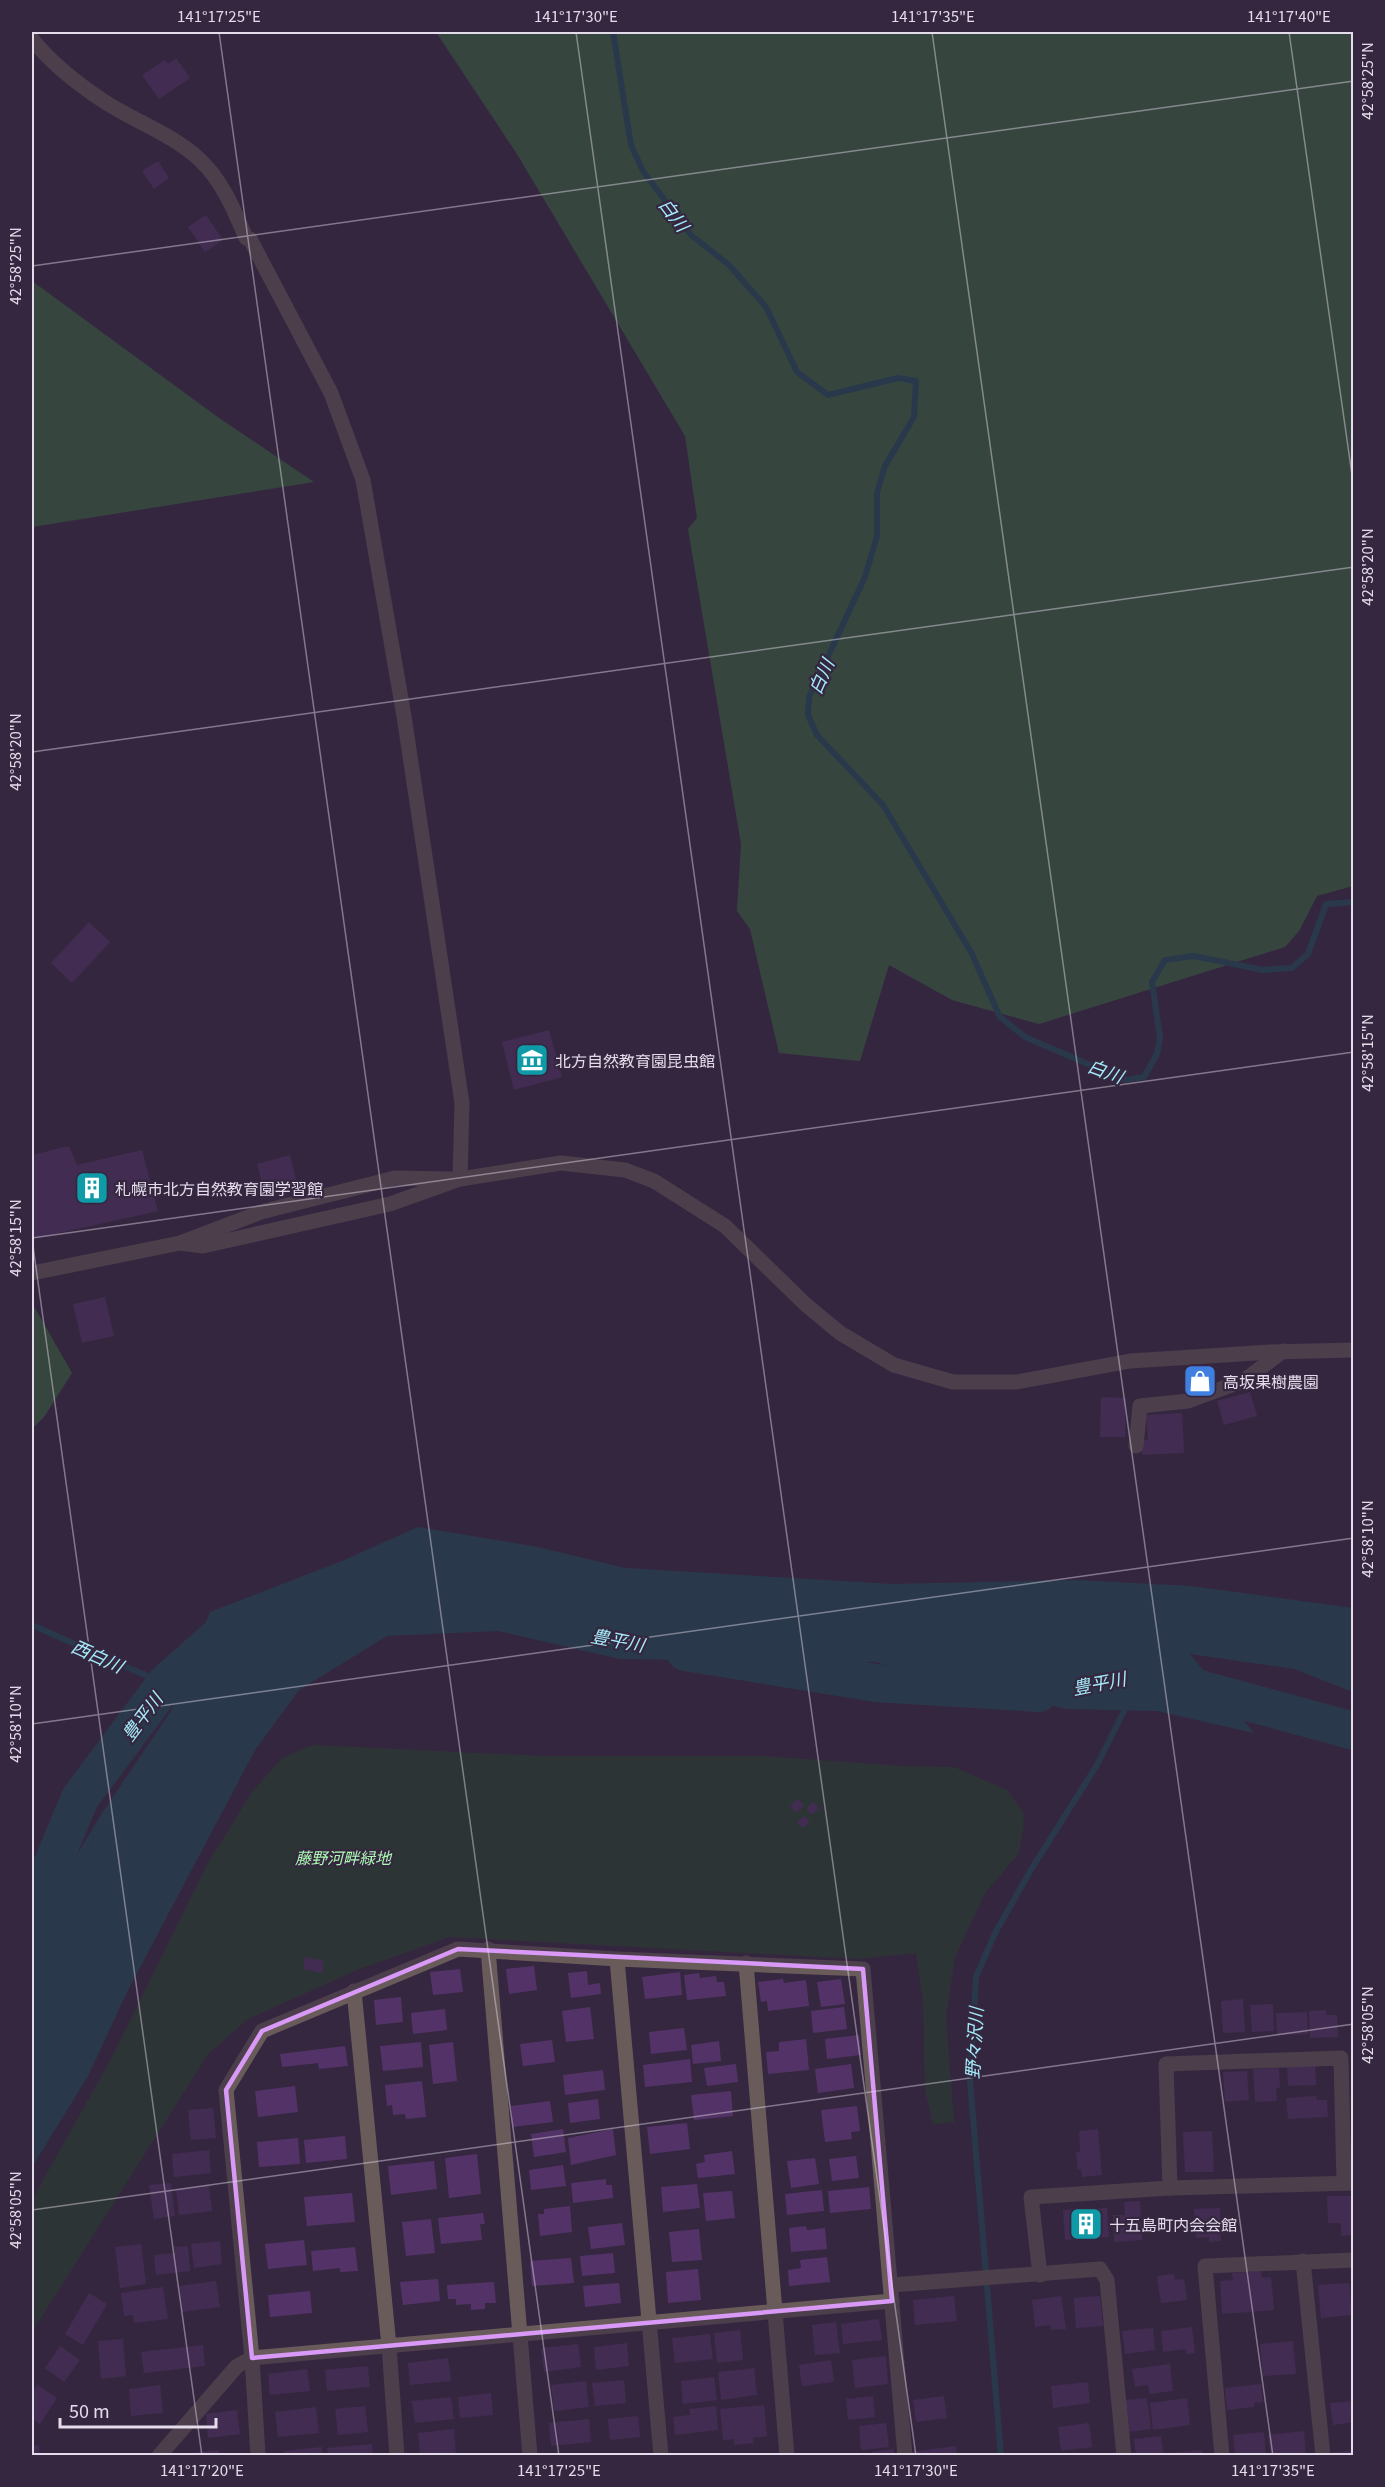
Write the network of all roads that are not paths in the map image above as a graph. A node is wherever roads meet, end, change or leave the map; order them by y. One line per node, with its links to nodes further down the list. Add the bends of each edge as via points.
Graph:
1 (32, 39): 2 (street, via 61,69 105,102 200,160 226,194 331,393 363,480 404,716 462,1103)
2 (460, 1179): 3 (street, via 378,1206 203,1246); 3 (street, via 395,1178 261,1212); 6 (street, via 561,1163 625,1170 654,1181 725,1226 840,1333 894,1365 953,1382 1017,1382 1130,1360)
3 (180, 1243): 4 (street)
4 (32, 1273)
5 (1353, 1350): 6 (street)
6 (1284, 1352): 7 (street, via 1245,1380 1188,1401 1140,1406)
7 (1136, 1446)
8 (488, 1949): 9 (street); 11 (street, via 458,1949); 20 (street)
9 (617, 1959): 10 (street); 19 (street)
10 (746, 1963): 17 (street, via 863,1969); 18 (street)
11 (354, 1991): 21 (street); 22 (street, via 262,2031 226,2090)
12 (1349, 2183): 13 (street); 13 (street, via 1341,2058 1166,2064)
13 (1170, 2188): 16 (street, via 1032,2197)
14 (1353, 2260): 15 (street)
15 (1303, 2261): 31 (street, via 1205,2266); 32 (street)
16 (1032, 2274): 17 (street, via 970,2279); 30 (street, via 1100,2268 1107,2280)
17 (891, 2293): 18 (street); 29 (street)
18 (776, 2310): 19 (street); 28 (street)
19 (651, 2322): 20 (street); 27 (street)
20 (520, 2332): 21 (street); 26 (street)
21 (390, 2346): 22 (street); 25 (street)
22 (252, 2358): 23 (street, via 237,2366); 24 (street)
23 (159, 2456)
24 (258, 2456)
25 (397, 2456)
26 (531, 2456)
27 (661, 2456)
28 (787, 2456)
29 (905, 2456)
30 (1124, 2456)
31 (1222, 2456)
32 (1323, 2456)

